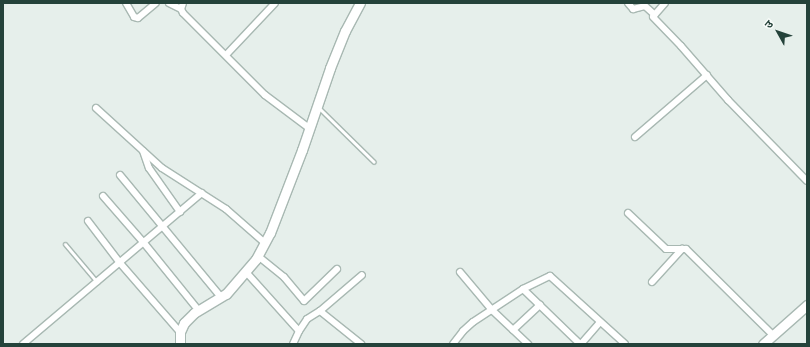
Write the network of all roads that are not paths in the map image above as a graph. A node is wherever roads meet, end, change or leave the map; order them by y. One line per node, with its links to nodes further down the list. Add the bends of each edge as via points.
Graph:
1 (126, 3): 2 (street, via 134,17 138,18)
2 (156, 3)
3 (169, 3): 8 (street)
4 (276, 3): 10 (street)
5 (360, 3): 12 (street, via 345,31)
6 (628, 3): 9 (street, via 634,9 645,6)
7 (665, 3): 9 (street)
8 (182, 6): 10 (street, via 183,13)
9 (655, 15): 11 (street, via 653,17)
10 (226, 55): 14 (street, via 265,95)
11 (707, 75): 15 (street); 19 (street)
12 (317, 106): 14 (street); 17 (lane)
13 (96, 108): 16 (street)
14 (309, 128): 26 (street)
15 (635, 137)
16 (143, 151): 20 (street, via 172,175); 22 (street, via 149,168)
17 (374, 162)
18 (120, 175): 25 (street)
19 (807, 181)
20 (202, 193): 22 (street); 26 (street, via 226,208)
21 (102, 196): 27 (street)
22 (180, 212): 25 (street)
23 (628, 213): 29 (street, via 666,248)
24 (88, 221): 31 (street)
25 (162, 227): 27 (street); 39 (street)
26 (265, 242): 30 (street)
27 (144, 243): 31 (street); 42 (street)
28 (65, 244): 36 (lane)
29 (682, 249): 37 (street); 49 (street, via 686,250)
30 (258, 256): 32 (street, via 284,277 304,301); 33 (street)
31 (120, 263): 36 (street); 48 (street)
32 (338, 269)
33 (246, 272): 39 (street); 47 (street)
34 (460, 272): 43 (street)
35 (362, 276): 44 (street)
36 (97, 282): 51 (street)
37 (652, 282)
38 (524, 289): 41 (street); 43 (street); 45 (street, via 550,276)
39 (221, 297): 42 (street)
40 (807, 305): 49 (street)
41 (540, 306): 46 (street); 57 (street)
42 (198, 310): 48 (street, via 184,323)
43 (492, 310): 46 (street); 50 (street, via 473,322)
44 (320, 311): 47 (street, via 307,319); 54 (street)
45 (600, 322): 57 (street); 58 (street)
46 (513, 330): 56 (street)
47 (299, 331): 53 (street)
48 (180, 332): 52 (street)
49 (773, 335): 59 (street)
50 (455, 342): 55 (street)
51 (23, 344)
52 (180, 344)
53 (293, 344)
54 (361, 344)
55 (462, 344)
56 (528, 344)
57 (580, 344)
58 (625, 344)
59 (763, 344)

